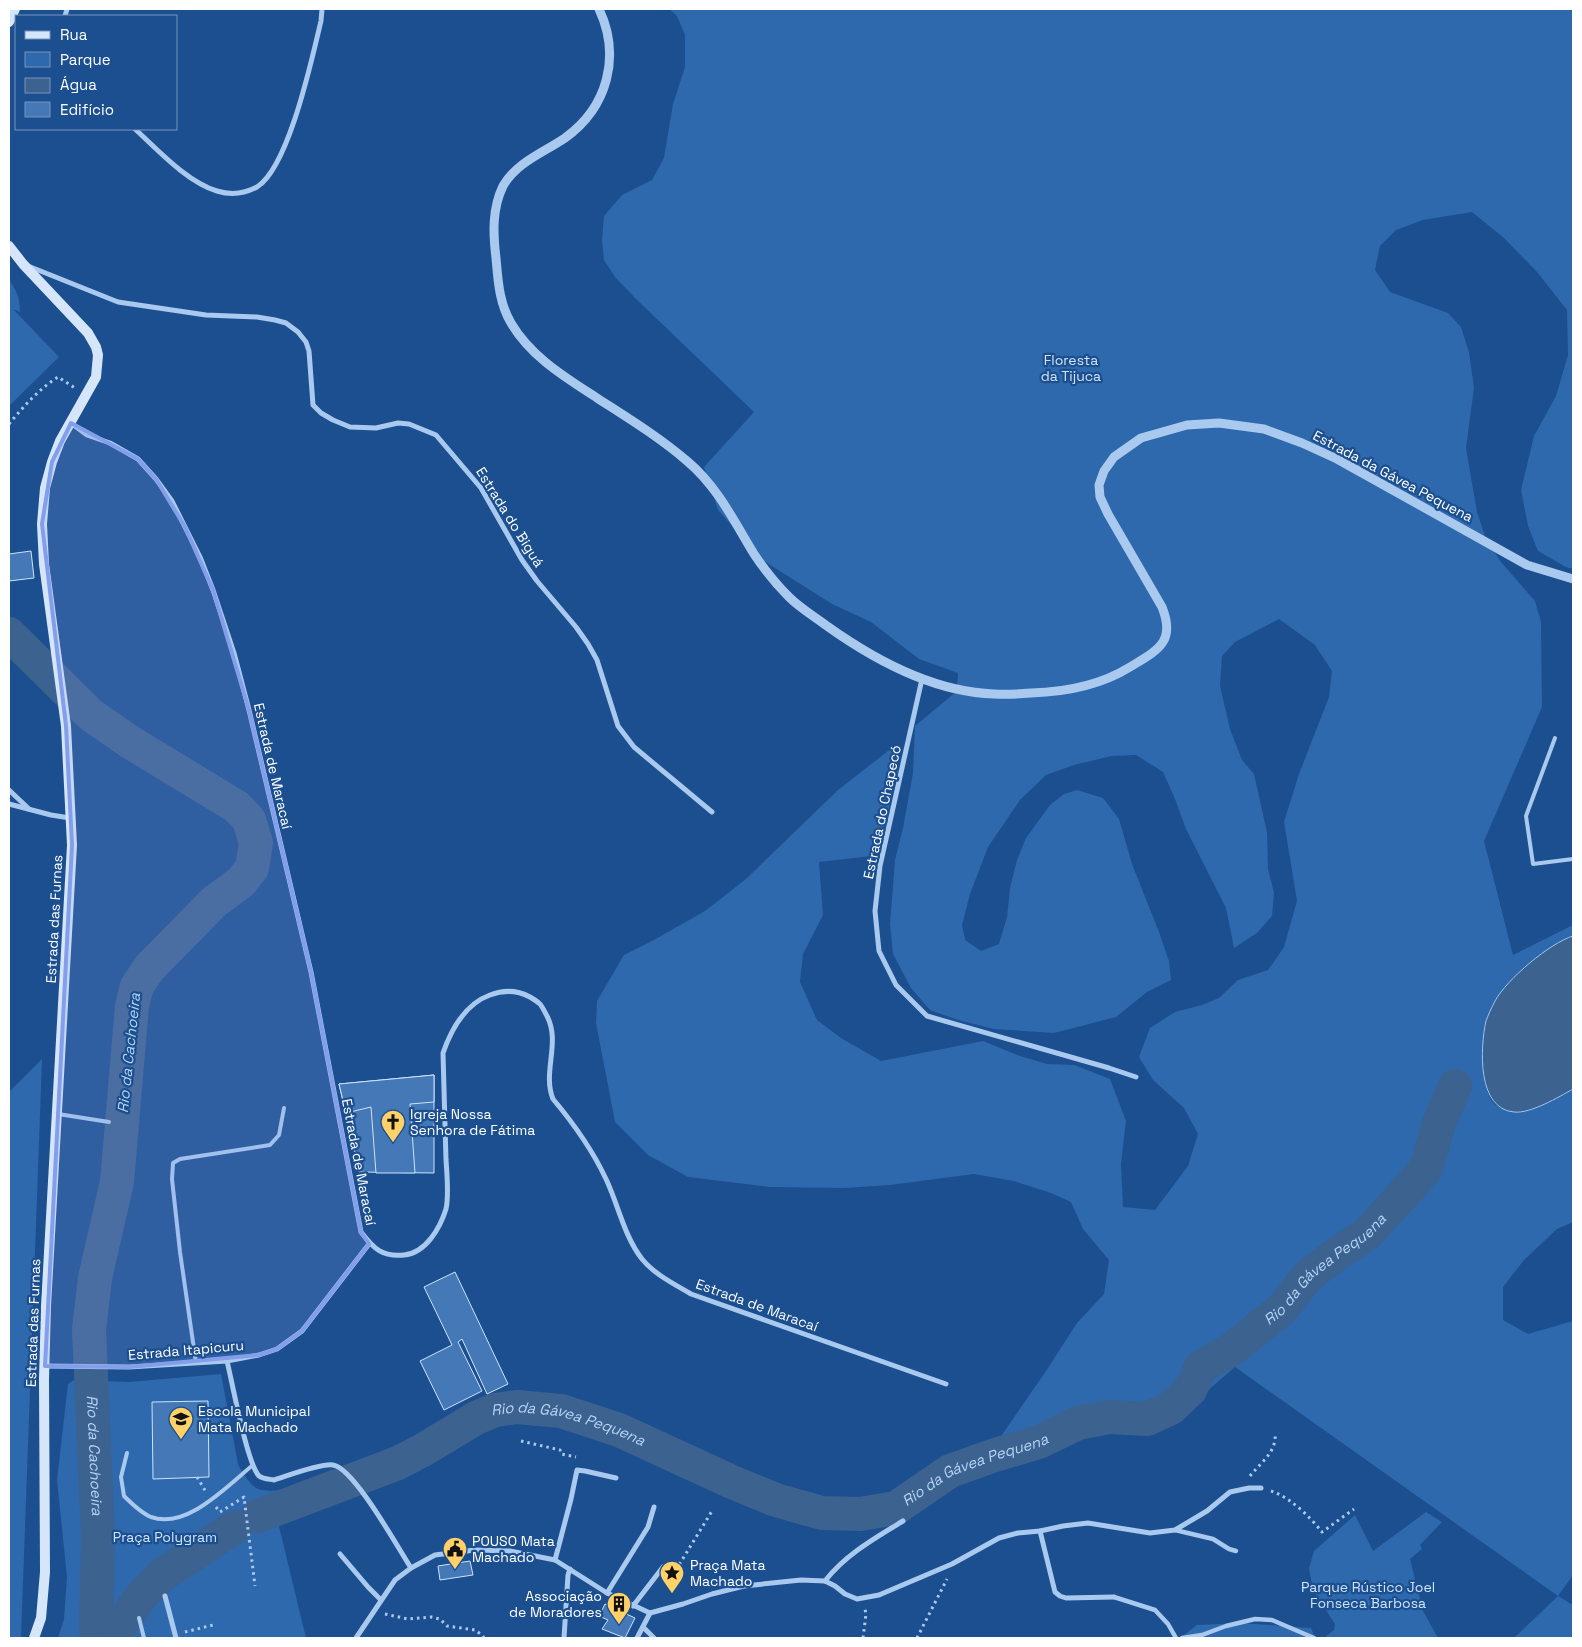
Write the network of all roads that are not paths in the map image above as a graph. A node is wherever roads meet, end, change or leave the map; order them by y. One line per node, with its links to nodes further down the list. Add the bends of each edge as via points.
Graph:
1 (15, 9): 4 (main road)
2 (322, 9): 5 (street, via 300,106 276,162 257,187 234,195 216,191 197,182)
3 (599, 9): 10 (street, Estrada da Gávea Pequena, via 610,40 609,69 599,100 585,120 565,138 519,168 504,184 495,207 500,298 509,321 541,360 654,435 703,476 724,503 756,557 791,599 868,654)
4 (9, 22)
5 (136, 130)
6 (9, 246): 7 (main road, Estrada das Furnas)
7 (23, 264): 8 (main road, Estrada das Furnas, via 88,333 96,347 96,377); 15 (street, Estrada do Biguá, via 118,302 206,315 258,317 286,324 306,342 313,404 321,413 350,427 409,424 436,435 481,488 522,560 588,644 597,660 618,726 634,747)
8 (71, 423): 16 (main road, Estrada das Furnas, via 52,462 45,488 42,524 44,564 66,726); 22 (street, Estrada de Maracaí, via 138,460 156,479 186,527 213,590 234,653 248,710 310,972 360,1232)
9 (1573, 580): 10 (street, Estrada da Gávea Pequena, via 1527,565 1302,442 1264,429 1219,423 1186,425 1142,438 1114,457 1099,485 1100,497 1108,514 1168,621 1167,635 1160,646 1126,670 1066,691 993,694 950,688)
10 (922, 679): 18 (street, Estrada do Chapecó, via 880,866 875,911 879,951 896,985 927,1016)
11 (1555, 738): 17 (lane, via 1526,816 1532,864)
12 (9, 790): 14 (street)
13 (9, 804): 14 (street)
14 (30, 809): 16 (street)
15 (712, 812)
16 (71, 818): 20 (main road, Estrada das Furnas)
17 (1573, 859)
18 (1136, 1077)
19 (284, 1108): 24 (lane, via 279,1135 270,1145 180,1159 173,1163 180,1252)
20 (56, 1114): 21 (lane); 25 (main road, Estrada das Furnas)
21 (109, 1122)
22 (369, 1244): 23 (street, Estrada Itapicuru, via 302,1331 277,1349); 26 (street, Estrada de Maracaí, via 387,1255 409,1255 431,1239 439,1227 446,1208 443,1053 449,1036 472,1006 488,996 507,991 525,994 540,1003 552,1025 550,1091 589,1146 632,1241 642,1259 656,1272 691,1294)
23 (227, 1361): 24 (street, Estrada Itapicuru); 28 (street)
24 (196, 1363): 25 (street, Estrada Itapicuru, via 129,1367)
25 (45, 1366): 51 (main road, Estrada das Furnas, via 45,1572 41,1618)
26 (946, 1384)
27 (127, 1453): 28 (lane, via 121,1477 124,1496 141,1512 162,1520 186,1514 211,1501)
28 (253, 1465): 39 (street, via 259,1475 274,1480 336,1465 362,1490)
29 (616, 1478): 37 (street, via 577,1470)
30 (1261, 1488): 33 (street, via 1230,1492 1207,1511)
31 (654, 1507): 42 (street, via 648,1527)
32 (903, 1521): 41 (street, via 859,1548)
33 (1175, 1530): 34 (street, via 1150,1534 1088,1523); 35 (street, via 1213,1539)
34 (1040, 1531): 41 (street, via 999,1538 952,1564 862,1599 845,1594); 44 (street, via 1055,1592 1066,1598)
35 (1236, 1550)
36 (340, 1554): 45 (street)
37 (555, 1560): 39 (street, via 510,1551 475,1550 435,1555); 40 (street)
38 (663, 1567): 46 (street)
39 (411, 1568): 45 (street, via 395,1580)
40 (570, 1569): 42 (street); 54 (street)
41 (825, 1581): 47 (street, via 744,1586)
42 (608, 1593): 46 (street)
43 (165, 1596): 50 (street)
44 (1114, 1597): 57 (street, via 1155,1610)
45 (381, 1600): 53 (street)
46 (633, 1606): 47 (street)
47 (650, 1613): 49 (street)
48 (139, 1618): 52 (lane)
49 (643, 1627): 55 (street); 56 (street)
50 (175, 1637)
51 (34, 1638)
52 (144, 1638)
53 (356, 1638)
54 (564, 1638)
55 (637, 1638)
56 (654, 1638)
57 (1176, 1638)
58 (1182, 1638): 59 (street, via 1255,1619 1272,1620)
59 (1314, 1638)

